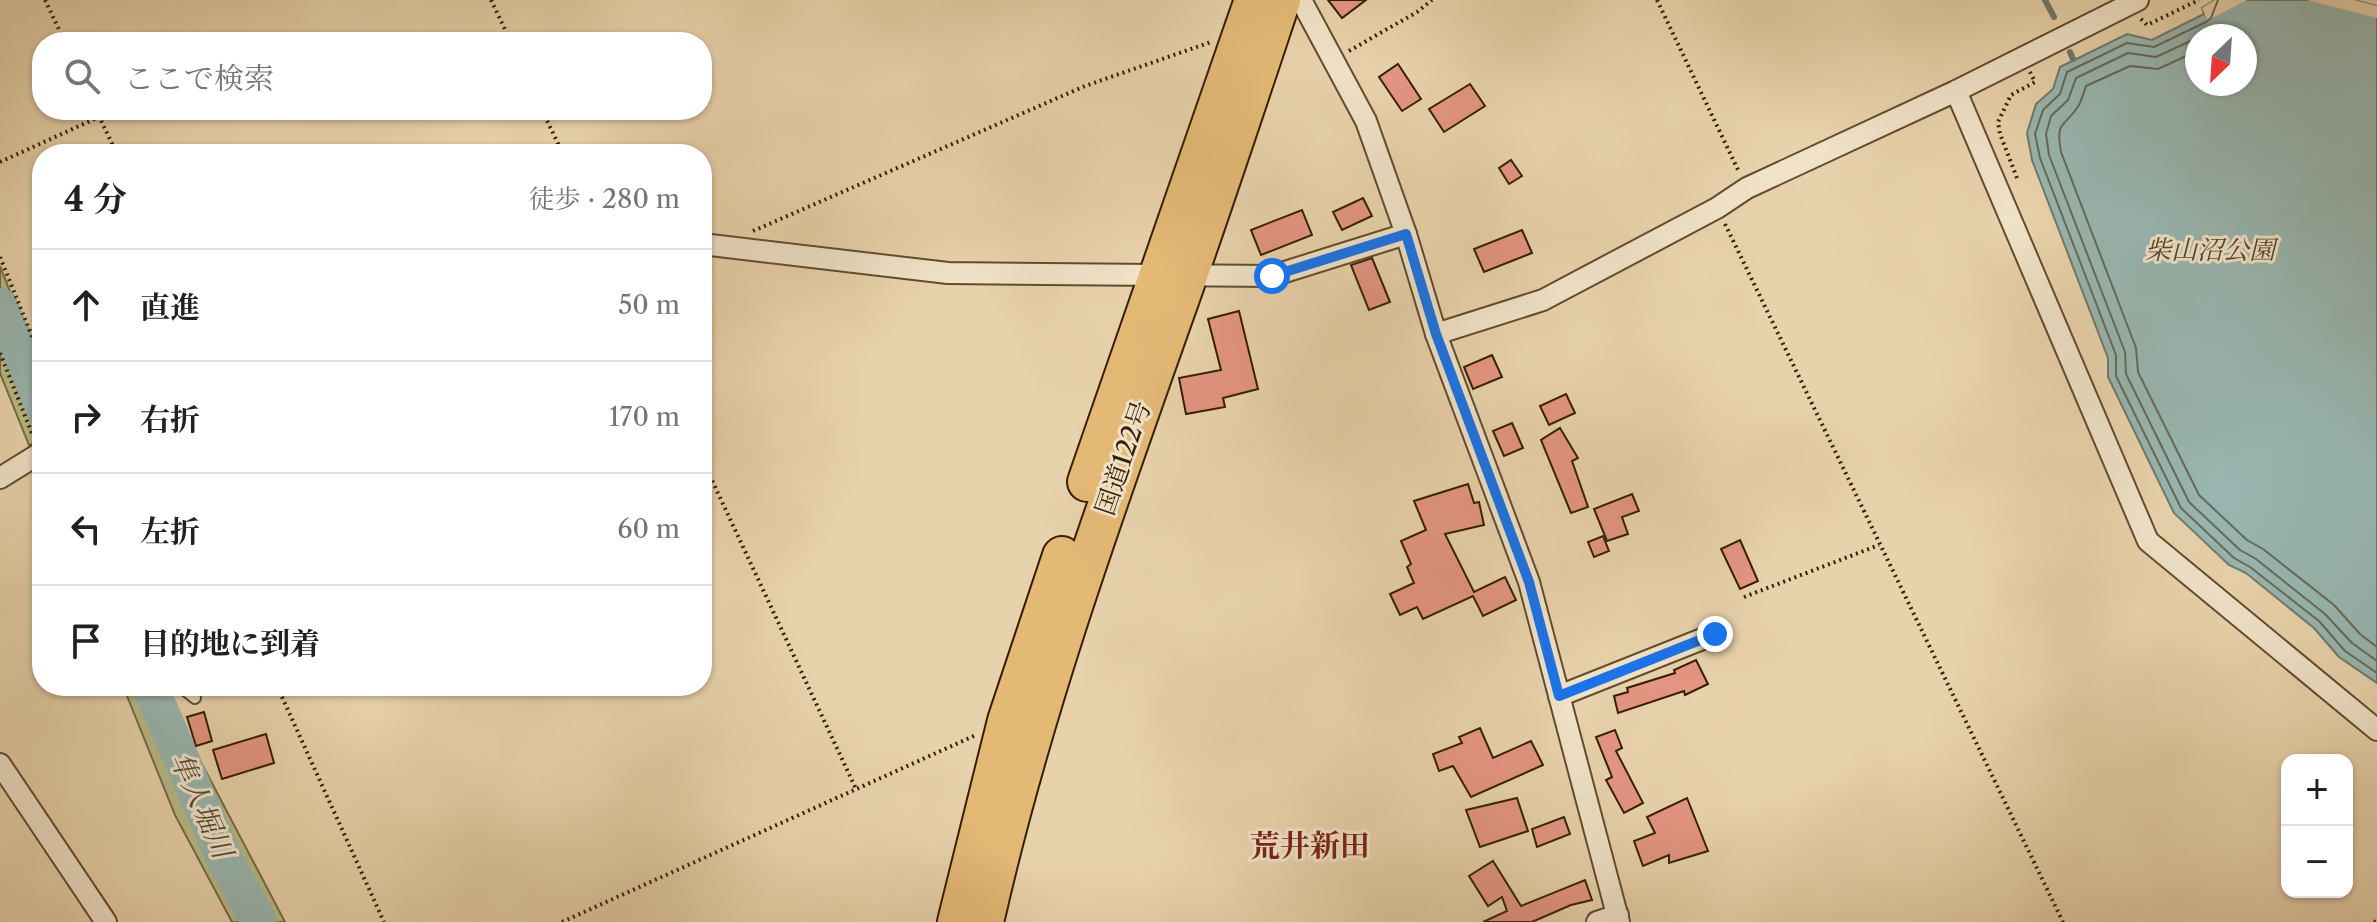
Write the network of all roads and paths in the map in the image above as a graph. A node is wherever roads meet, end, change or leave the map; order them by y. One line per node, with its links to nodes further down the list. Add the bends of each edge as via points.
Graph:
1 (45, 0): 10 (path)
2 (491, 0): 11 (path)
3 (1254, 0): 12 (highway, 国道122号)
4 (1281, 0): 30 (highway, 国道122号)
5 (1301, 0): 13 (street)
6 (1432, 0): 13 (path)
7 (1657, 0): 24 (path)
8 (2199, 0): 9 (path, via 2147,25)
9 (2138, 8): 15 (street)
10 (60, 32)
11 (506, 32)
12 (1241, 37): 28 (path, via 1207,43 1085,86); 30 (highway, 国道122号)
13 (1334, 60): 27 (street, via 1366,121)
14 (2028, 67): 25 (path, via 2035,82 2011,95 1998,122)
15 (1956, 91): 24 (street); 46 (street, via 2148,541)
16 (92, 120): 19 (path)
17 (100, 120): 20 (path)
18 (547, 120): 21 (path)
19 (40, 144)
20 (112, 144)
21 (558, 144)
22 (32, 147): 23 (path)
23 (0, 162)
24 (1747, 188): 26 (street)
25 (2022, 191)
26 (1717, 208): 31 (street, via 1543,300); 38 (path)
27 (1406, 234): 30 (street, via 1272,276); 31 (street)
28 (712, 244): 30 (street, via 948,273)
29 (0, 257): 32 (path)
30 (1173, 275): 45 (highway, 国道122号); 54 (highway, 国道122号, via 1035,724)
31 (1436, 334): 43 (street, via 1529,582)
32 (32, 336)
33 (0, 353): 34 (path)
34 (32, 431)
35 (32, 458): 36 (street)
36 (0, 478)
37 (712, 480): 48 (path)
38 (1879, 545): 39 (path); 56 (path)
39 (1744, 597)
40 (1715, 634): 43 (street)
41 (192, 696): 44 (lane)
42 (282, 696): 51 (path)
43 (1559, 696): 49 (street)
44 (195, 698)
45 (1007, 721): 48 (path); 53 (highway, 国道122号)
46 (2377, 730)
47 (0, 764): 50 (street)
48 (856, 789): 52 (path)
49 (1619, 918): 55 (street)
50 (106, 922)
51 (384, 922)
52 (562, 922)
53 (957, 922)
54 (984, 922)
55 (1597, 922)
56 (2063, 922)

